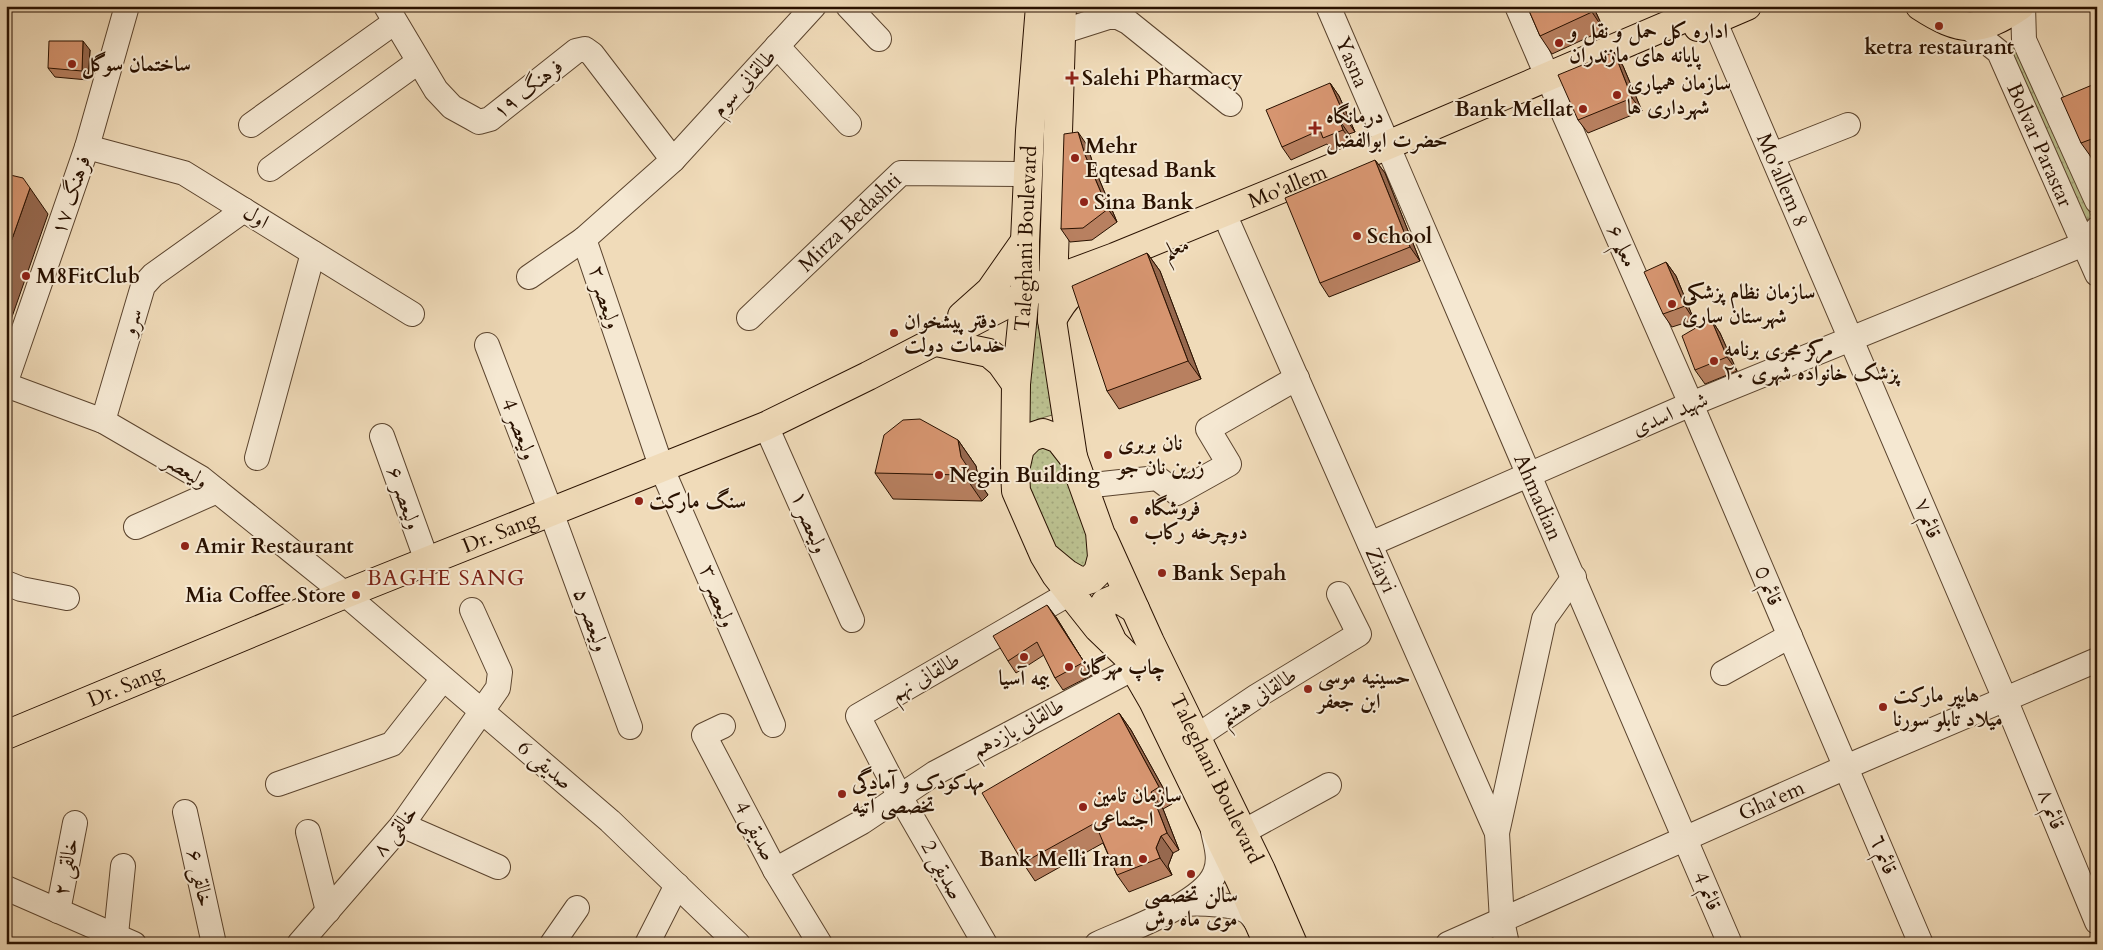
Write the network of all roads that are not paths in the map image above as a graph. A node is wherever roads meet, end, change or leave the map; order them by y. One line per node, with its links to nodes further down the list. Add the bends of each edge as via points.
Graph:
1 (127, 6): 22 (street, فرهنگ ۱۷)
2 (814, 6): 15 (street, طالقانی سوم)
3 (848, 6): 14 (street)
4 (1040, 6): 27 (main road, Taleghani Boulevard)
5 (1328, 6): 23 (street, Yasna)
6 (1517, 6): 17 (street, معلم ۶)
7 (1747, 6): 10 (main road, Mo'allem)
8 (1920, 6): 13 (main road, via 1941,20)
9 (2022, 6): 13 (main road, via 1998,21); 28 (street, Bolvar Parastar, via 2024,40)
10 (1712, 10): 17 (main road, Mo'allem); 24 (street, Mo'allem 8)
11 (390, 14): 16 (street, فرهنگ ۱۹); 20 (street)
12 (1062, 19): 18 (street, via 1108,16 1128,22); 31 (main road, Taleghani Boulevard)
13 (1970, 28): 32 (street, Bolvar Parastar, via 1999,52)
14 (879, 39)
15 (777, 46): 19 (street); 25 (street, طالقانی سوم)
16 (418, 62): 25 (street, فرهنگ ۱۹, via 436,90 452,107 479,122 490,119 576,51 585,49); 26 (street)
17 (1551, 84): 23 (main road, Mo'allem); 51 (street, معلم ۶)
18 (1230, 104)
19 (849, 124)
20 (252, 125)
21 (1848, 125): 24 (street)
22 (87, 148): 29 (street, اول, via 184,173); 48 (street, فرهنگ ۱۷)
23 (1390, 150): 30 (main road, Mo'allem); 36 (main road, Mo'allem); 59 (street, Ahmadian)
24 (1772, 155): 44 (street, Mo'allem 8)
25 (673, 160): 33 (street, ولیعصر ٢)
26 (270, 169)
27 (1028, 174): 34 (main road, Taleghani Boulevard); 42 (street, Mirza Bedashti, via 901,173)
28 (2097, 201)
29 (244, 210): 35 (street, اول); 52 (street, سرو, via 143,286)
30 (1230, 226): 43 (main road, معلم, via 1072,291 1063,299); 47 (street, Ziayi)
31 (1053, 234): 36 (main road, via 1067,253 1087,259); 39 (main road, Taleghani Boulevard)
32 (2090, 237): 37 (street, Bolvar Parastar); 44 (street, شهید اسدی)
33 (584, 239): 38 (street); 57 (street, ولیعصر ٢)
34 (1025, 241): 40 (main road, Taleghani Boulevard); 45 (main road, via 990,291)
35 (313, 252): 41 (street, اول); 56 (street)
36 (1115, 258): 39 (main road, Mo'allem)
37 (2097, 274)
38 (530, 277)
39 (1053, 280): 40 (main road, Mo'allem); 43 (main road, Taleghani Boulevard)
40 (1025, 294): 45 (main road, Dr. Sang); 49 (main road, Taleghani Boulevard)
41 (412, 314)
42 (749, 318)
43 (1052, 320): 55 (main road, Taleghani Boulevard)
44 (1849, 339): 51 (street, شهید اسدی); 83 (street, قائم ٧)
45 (932, 341): 49 (main road, via 989,353); 53 (main road, Dr. Sang)
46 (487, 345): 62 (street, ولیعصر 4)
47 (1297, 378): 60 (street, via 1208,429 1229,464 1177,493 1157,478); 65 (street, Ziayi)
48 (6, 381)
49 (1016, 384): 58 (main road, Taleghani Boulevard)
50 (6, 385): 52 (street, ولیعصر)
51 (1691, 404): 59 (street, شهید اسدی); 77 (street, قائم ٥)
52 (103, 421): 61 (street, ولیعصر, via 201,478)
53 (766, 426): 57 (main road, Dr. Sang); 76 (street, ولیعصر ١)
54 (382, 436): 67 (street, ولیعصر ۶)
55 (1073, 457): 58 (main road, via 1059,439 1044,433 1031,437 1020,448); 60 (main road)
56 (258, 458)
57 (662, 468): 62 (main road, Dr. Sang); 85 (street, ولیعصر ٣)
58 (1015, 470): 66 (main road, Taleghani Boulevard, via 1016,491)
59 (1528, 475): 65 (street, شهید اسدی); 68 (street, Ahmadian)
60 (1084, 486): 64 (main road)
61 (217, 491): 63 (street); 71 (street, ولیعصر)
62 (551, 512): 67 (main road, Dr. Sang); 87 (street, ولیعصر ۵)
63 (136, 527)
64 (1100, 532): 66 (main road, via 1102,557 1098,572 1091,579 1081,582); 74 (main road, Taleghani Boulevard)
65 (1370, 544): 100 (street, Ziayi)
66 (1044, 555): 70 (main road, Taleghani Boulevard)
67 (427, 561): 71 (main road, Dr. Sang)
68 (1574, 577): 100 (street, via 1544,619); 101 (street, Ahmadian)
69 (6, 583): 73 (street)
70 (1070, 593): 78 (main road, Taleghani Boulevard); 93 (street, طالقانی نهم, via 858,716)
71 (345, 594): 82 (street, صدیقی 6); 88 (main road, Dr. Sang)
72 (1339, 594): 89 (street, طالقانی هشتم, via 1359,634)
73 (67, 598)
74 (1135, 609): 78 (main road, via 1117,598 1105,603 1100,615); 89 (main road, Taleghani Boulevard)
75 (472, 610): 84 (street, خالقی ۸, via 500,672 498,688)
76 (852, 620)
77 (1790, 636): 81 (street); 90 (street, قائم ٥)
78 (1113, 642): 80 (main road, Taleghani Boulevard)
79 (2097, 660): 83 (street, Gha'em)
80 (1134, 668): 93 (street, طالقانی یازدهم, via 985,745); 95 (main road, Taleghani Boulevard)
81 (1724, 673)
82 (443, 679): 84 (street, صدیقی 6); 91 (street, via 392,744)
83 (2005, 699): 90 (street, Gha'em); 112 (street, قائم ٨)
84 (482, 712): 97 (street, خالقی ۸); 105 (street, صدیقی 6, via 610,821)
85 (773, 725)
86 (723, 726): 104 (street, صدیقی 4, via 704,735)
87 (630, 727)
88 (6, 735)
89 (1196, 737): 99 (main road, Taleghani Boulevard)
90 (1846, 767): 101 (street, Gha'em); 127 (street, قائم ٦)
91 (278, 784)
92 (1329, 785): 99 (street)
93 (899, 796): 104 (street, طالقانی یازدهم, via 862,822); 121 (street, صدیقی 2)
94 (185, 812): 116 (street, خالقی ۶)
95 (1211, 820): 107 (street, via 1218,854 1215,873); 113 (main road, Taleghani Boulevard)
96 (75, 823): 109 (street, خالقی ۲)
97 (402, 825): 103 (street); 110 (street, خالقی ۸)
98 (308, 832): 110 (street)
99 (1243, 832): 123 (main road, Taleghani Boulevard)
100 (1497, 832): 111 (street, Ziayi)
101 (1684, 838): 111 (street, Gha'em); 126 (street, قائم 4)
102 (123, 866): 114 (street)
103 (498, 867)
104 (776, 870): 120 (street, صدیقی 4)
105 (676, 885): 115 (street, صدیقی 6); 119 (street)
106 (6, 888): 109 (street)
107 (1184, 904): 113 (street, via 1200,902 1248,912); 122 (street)
108 (577, 908): 118 (street)
109 (58, 911): 114 (street)
110 (328, 911): 117 (street, خالقی ۸)
111 (1502, 921): 124 (street, Gha'em); 125 (street, Ziayi)
112 (2097, 922)
113 (1266, 938)
114 (122, 941)
115 (732, 941)
116 (214, 944)
117 (299, 944)
118 (552, 944)
119 (647, 944)
120 (820, 944)
121 (985, 944)
122 (1097, 944)
123 (1294, 944)
124 (1448, 944)
125 (1507, 944)
126 (1730, 944)
127 (1921, 944)

